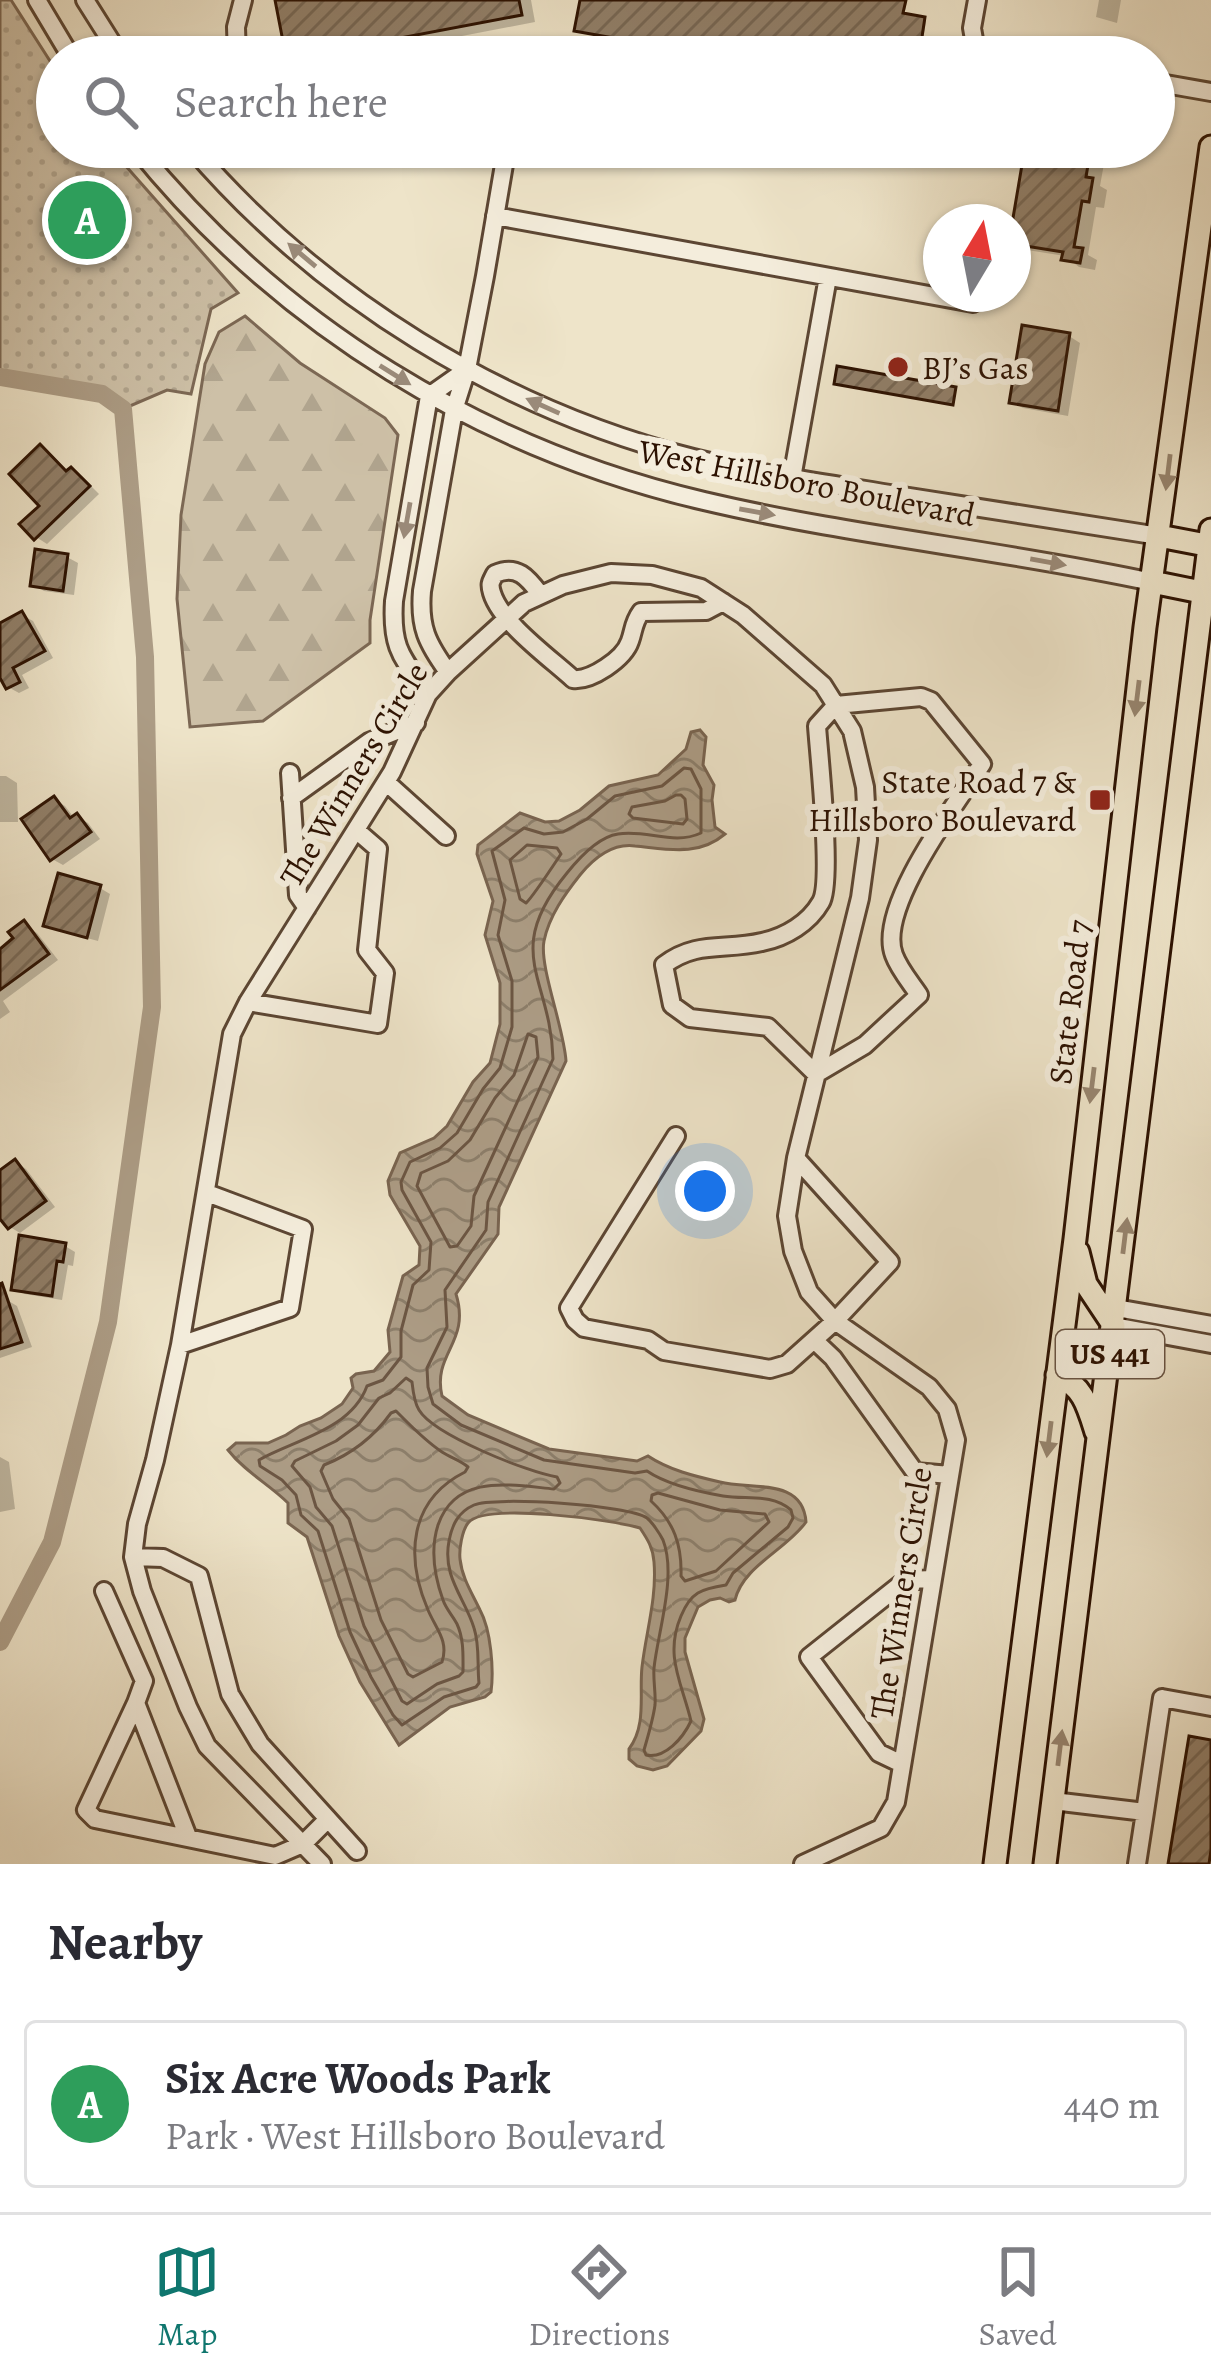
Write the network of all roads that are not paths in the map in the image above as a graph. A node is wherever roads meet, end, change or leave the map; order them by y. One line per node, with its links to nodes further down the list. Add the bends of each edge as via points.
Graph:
1 (37, 0): 5 (street)
2 (85, 0): 6 (street)
3 (243, 0): 7 (street)
4 (976, 0): 8 (street)
5 (58, 36)
6 (108, 36)
7 (236, 36)
8 (974, 36)
9 (1175, 86): 10 (street)
10 (1211, 92)
11 (1211, 148): 22 (main road, State Road 7 / US 441, one-way to 22)
12 (155, 168): 19 (street, West Hillsboro Boulevard, one-way to 19, via 299,308)
13 (211, 168): 18 (street, West Hillsboro Boulevard, one-way to 13, via 310,263)
14 (503, 168): 15 (street)
15 (495, 216): 16 (street); 18 (street)
16 (828, 277): 17 (street); 21 (street)
17 (923, 294)
18 (467, 369): 19 (street); 20 (street); 21 (street, West Hillsboro Boulevard, one-way to 18, via 622,436)
19 (429, 395): 20 (street, West Hillsboro Boulevard); 24 (street, one-way to 24)
20 (454, 410): 25 (street); 26 (street, West Hillsboro Boulevard, one-way to 26, via 585,466 701,500)
21 (792, 478): 22 (street, West Hillsboro Boulevard)
22 (1159, 536): 23 (main road, West Hillsboro Boulevard); 26 (main road, State Road 7 / US 441)
23 (1210, 541): 27 (main road, US 441)
24 (400, 562): 25 (street); 32 (street, via 395,638)
25 (427, 566): 31 (street, via 420,614)
26 (1152, 582): 27 (main road, West Hillsboro Boulevard); 46 (main road, State Road 7 / US 441, one-way to 46)
27 (1208, 593): 47 (main road, US 441, one-way to 27)
28 (540, 595): 29 (street, The Winners Circle, via 611,573 652,575); 30 (street, The Winners Circle); 30 (street, via 518,571 495,574 492,594)
29 (723, 602): 30 (street, via 706,611 641,612 623,656 584,680 573,680); 33 (street, The Winners Circle, via 824,685)
30 (508, 618): 31 (street, The Winners Circle)
31 (448, 672): 32 (street, The Winners Circle)
32 (428, 694): 34 (street, The Winners Circle)
33 (836, 705): 42 (street, The Winners Circle, via 857,750 868,840); 42 (street, via 931,700 982,764 908,877 893,928 893,954 919,995 865,1045); 42 (street, via 817,726 824,898 800,928 763,942 682,951 664,965 673,1005 690,1018 768,1027)
34 (416, 723): 36 (street, The Winners Circle); 37 (street, via 369,742)
35 (290, 773): 37 (street)
36 (386, 782): 38 (street, The Winners Circle); 39 (street)
37 (291, 798): 40 (street, via 298,896)
38 (356, 830): 40 (street, The Winners Circle); 41 (street, via 378,849 367,950 385,973 378,1024)
39 (446, 836)
40 (307, 908): 41 (street, The Winners Circle)
41 (248, 1002): 45 (street, The Winners Circle, via 232,1034)
42 (816, 1074): 44 (street, The Winners Circle)
43 (676, 1136): 50 (street, via 569,1308 575,1320 664,1351 770,1369)
44 (796, 1158): 48 (street, The Winners Circle, via 787,1216 794,1251 809,1292); 48 (street, via 890,1262)
45 (207, 1192): 52 (street, The Winners Circle); 52 (street, via 303,1229 290,1308)
46 (1075, 1239): 47 (main road, via 1086,1284); 53 (main road, State Road 7 / US 441)
47 (1115, 1317): 49 (street); 51 (street); 54 (main road, US 441)
48 (835, 1321): 50 (street); 55 (street, The Winners Circle, via 947,1408 956,1440)
49 (1211, 1325)
50 (814, 1340): 55 (street, via 915,1472)
51 (1211, 1344)
52 (179, 1345): 56 (street, The Winners Circle)
53 (1057, 1375): 54 (main road, via 1079,1389); 70 (main road, State Road 7 / US 441, one-way to 70)
54 (1099, 1444): 62 (main road, US 441, one-way to 54)
55 (950, 1475): 57 (street, The Winners Circle)
56 (134, 1557): 64 (street, via 163,1558 199,1576 230,1694 260,1744); 66 (street, The Winners Circle, via 207,1746)
57 (932, 1579): 61 (street, The Winners Circle); 61 (street, via 906,1580 809,1657 880,1753)
58 (104, 1591): 59 (street, via 144,1681)
59 (136, 1703): 65 (street); 65 (street, via 86,1810 95,1819)
60 (1211, 1707): 63 (street, via 1162,1698)
61 (902, 1764): 69 (street, The Winners Circle, via 896,1802 881,1828)
62 (1054, 1801): 63 (street); 71 (main road, US 441)
63 (1144, 1812): 72 (street)
64 (328, 1819): 66 (street); 67 (street)
65 (188, 1838): 66 (street, via 275,1856)
66 (303, 1844): 68 (street, The Winners Circle)
67 (357, 1851)
68 (322, 1864)
69 (803, 1864)
70 (995, 1864)
71 (1046, 1864)
72 (1137, 1864)

